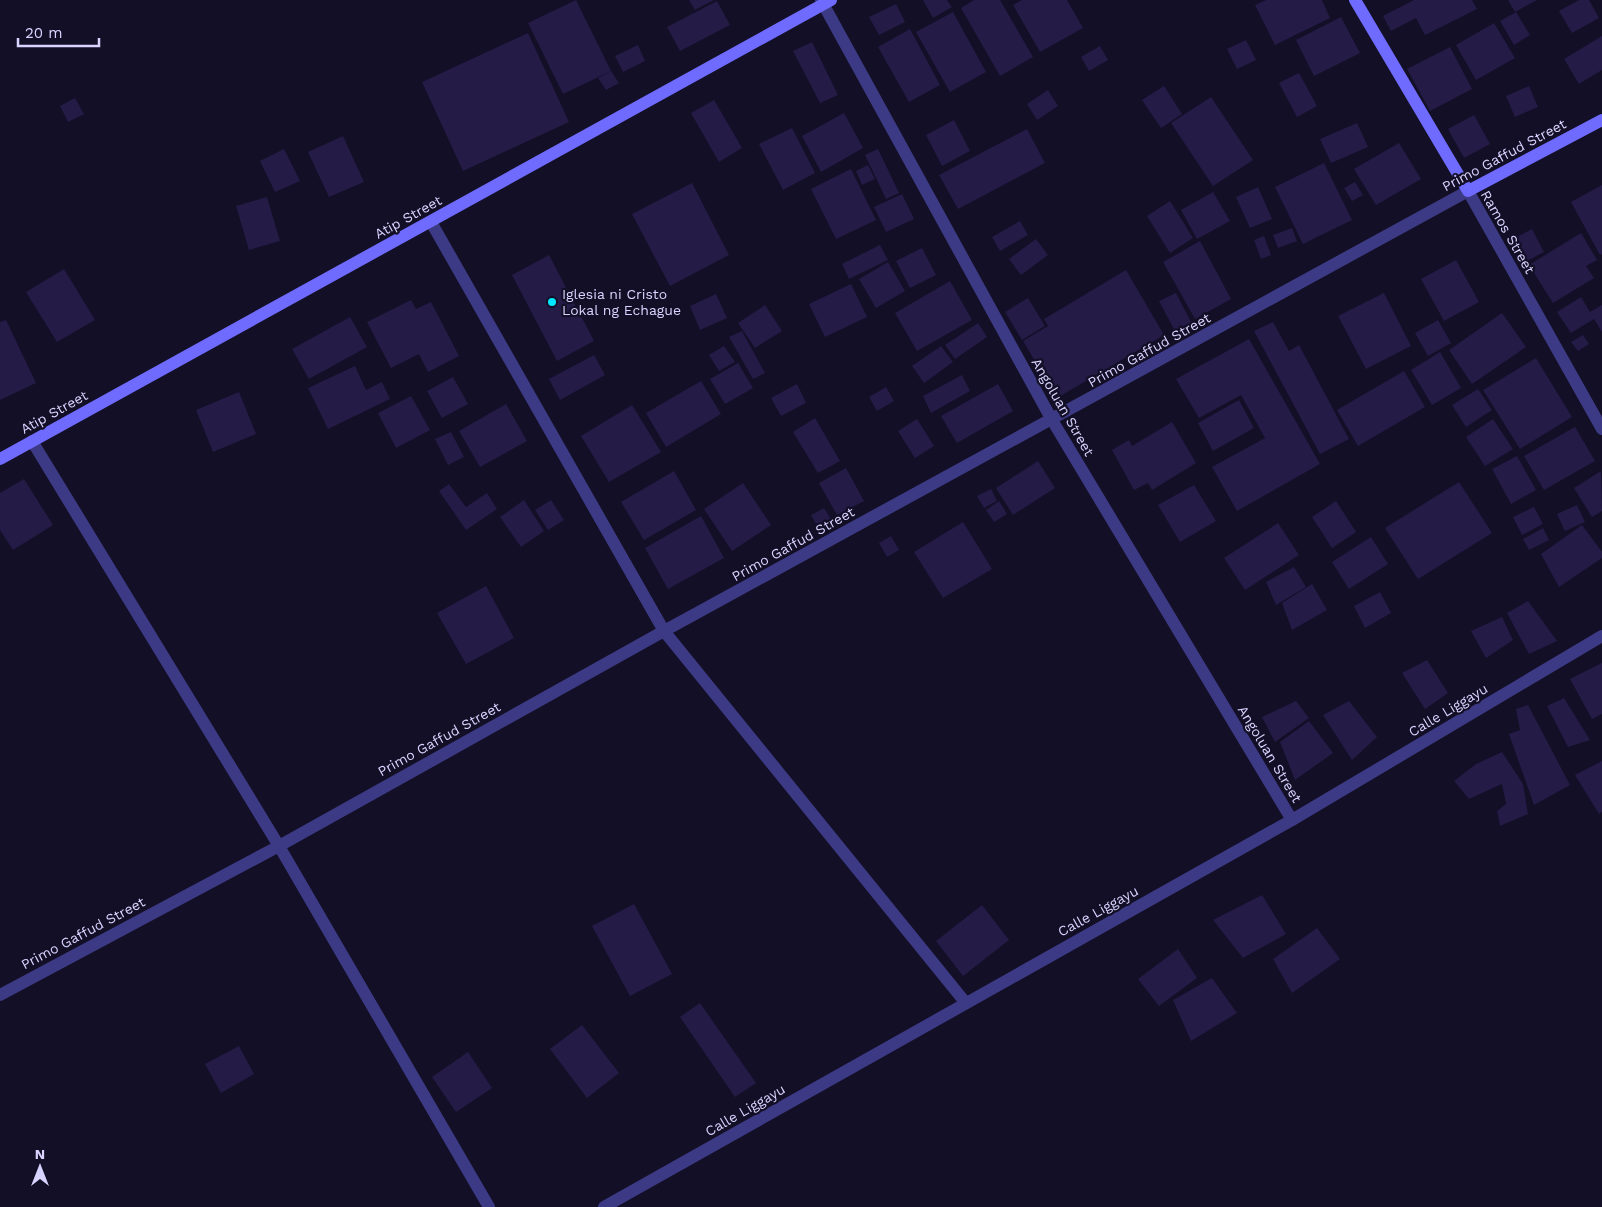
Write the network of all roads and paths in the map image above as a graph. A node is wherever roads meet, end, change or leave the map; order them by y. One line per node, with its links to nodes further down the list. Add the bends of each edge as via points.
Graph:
1 (1355, 0): 4 (main road, Ramos Street)
2 (825, 1): 5 (main road, Atip Street); 6 (street, Angoluan Street)
3 (1602, 120): 4 (main road, Primo Gaffud Street)
4 (1468, 192): 6 (street, Primo Gaffud Street); 7 (street, Ramos Street)
5 (431, 222): 8 (main road, Atip Street); 10 (street)
6 (1052, 420): 10 (street, Primo Gaffud Street); 12 (street, Angoluan Street)
7 (1602, 429)
8 (32, 441): 9 (main road, Atip Street); 13 (street)
9 (0, 459)
10 (664, 631): 13 (street, Primo Gaffud Street); 15 (street)
11 (1602, 636): 12 (street, Calle Liggayu)
12 (1292, 820): 15 (street, Calle Liggayu)
13 (279, 846): 14 (street, Primo Gaffud Street); 16 (street)
14 (0, 995)
15 (966, 1002): 17 (street, Calle Liggayu)
16 (489, 1207)
17 (604, 1207)

